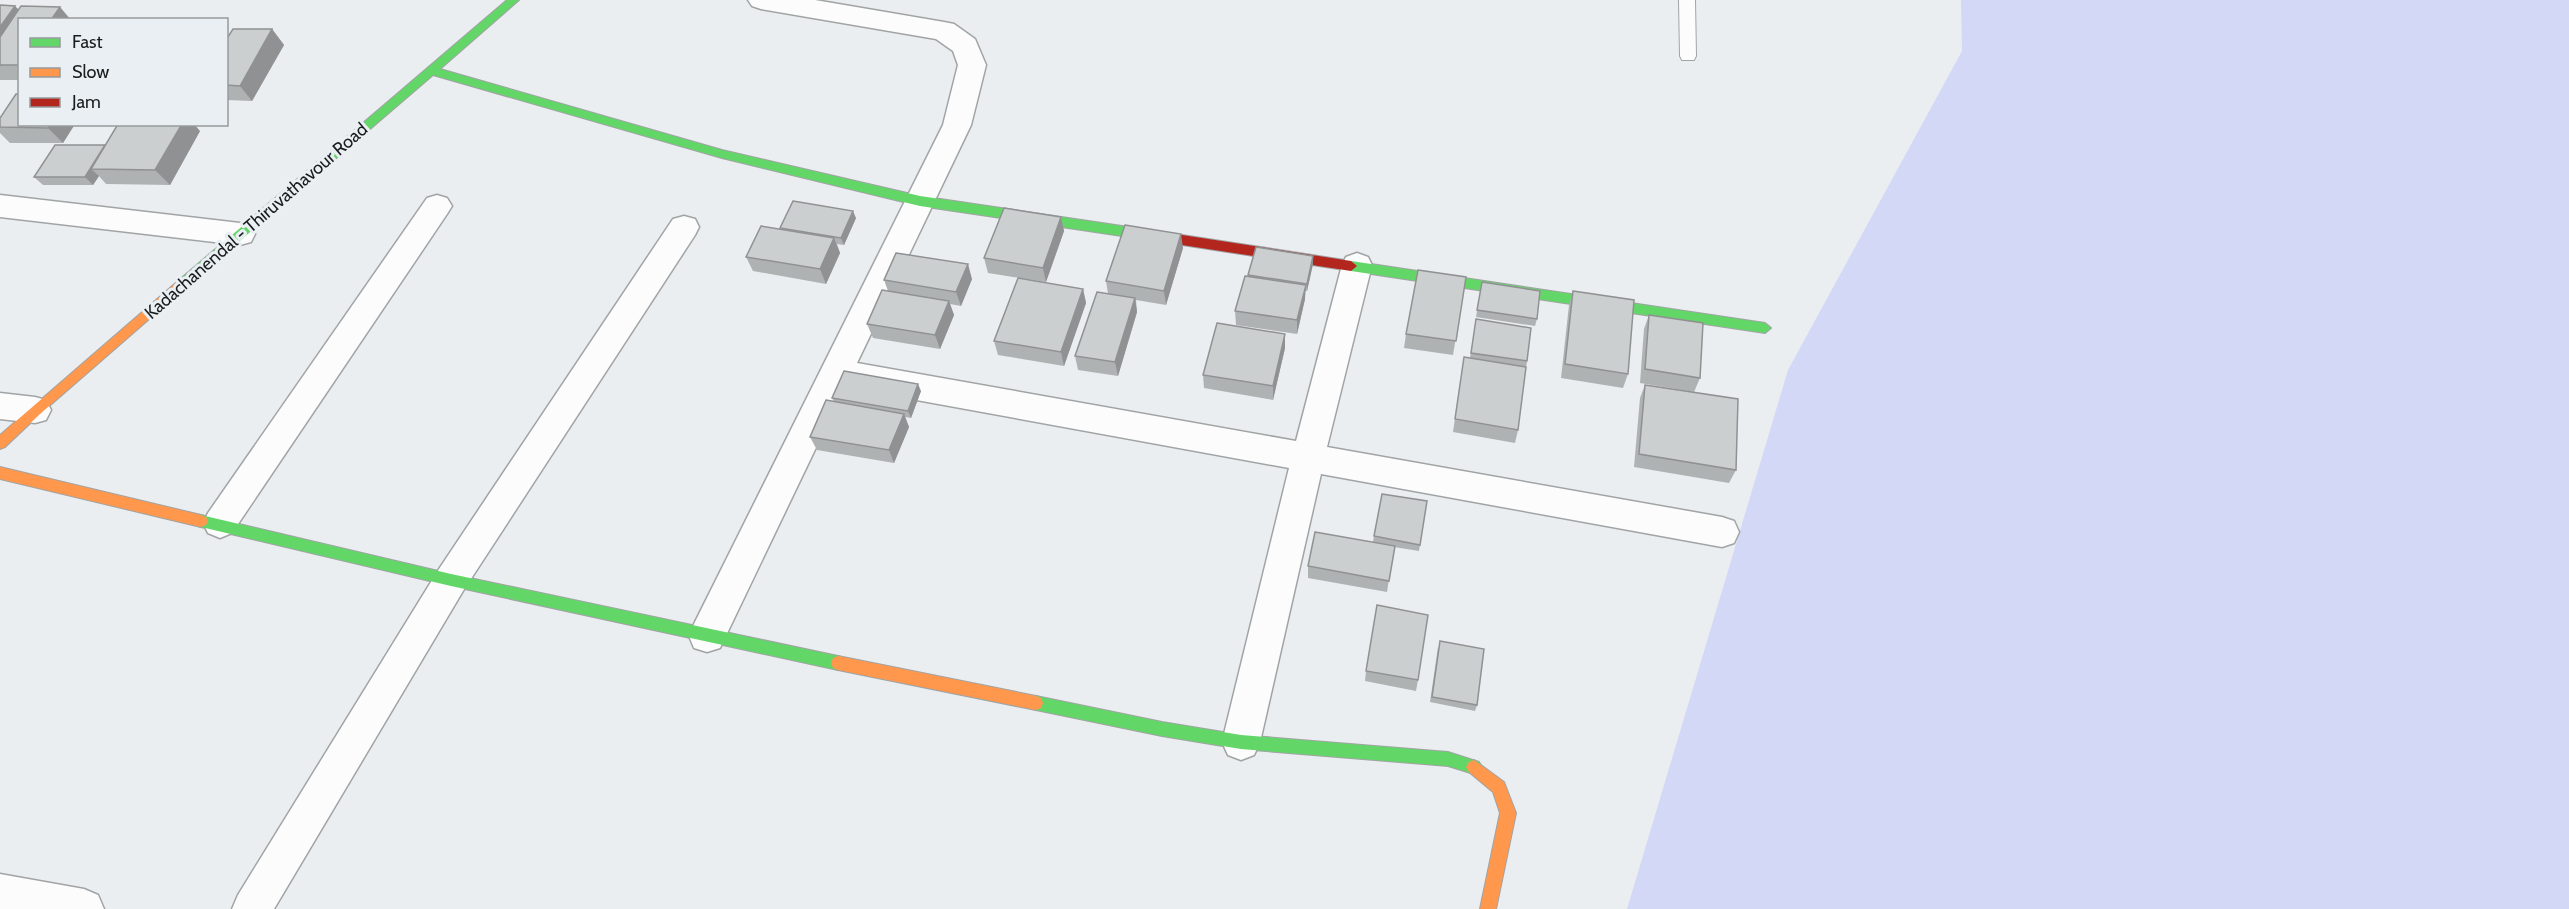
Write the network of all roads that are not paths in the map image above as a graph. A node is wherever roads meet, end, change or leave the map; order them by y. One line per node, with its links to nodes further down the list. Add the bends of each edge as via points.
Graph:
1 (514, 0): 5 (street, Kadachanendal - Thiruvathavour Road)
2 (761, 0): 6 (street, via 944,31 965,46 972,65 957,125)
3 (1687, 0): 4 (lane)
4 (1688, 56)
5 (432, 71): 6 (street, via 722,154); 10 (street, Kadachanendal - Thiruvathavour Road)
6 (920, 201): 11 (street); 13 (street)
7 (0, 206): 10 (street)
8 (437, 206): 19 (street)
9 (684, 227): 21 (street)
10 (240, 234): 15 (street, Kadachanendal - Thiruvathavour Road)
11 (1357, 266): 12 (street); 17 (street)
12 (1765, 328)
13 (837, 372): 17 (street); 22 (street)
14 (0, 406): 15 (street)
15 (35, 410): 16 (street, Kadachanendal - Thiruvathavour Road)
16 (0, 443)
17 (1308, 458): 20 (street); 23 (street)
18 (0, 473): 19 (street)
19 (220, 523): 21 (street)
20 (1722, 532)
21 (451, 580): 22 (street); 26 (street)
22 (707, 636): 23 (street)
23 (1241, 742): 27 (street, via 1448,759 1476,768 1499,787 1508,813)
24 (0, 894): 25 (street)
25 (84, 909)
26 (252, 909)
27 (1488, 909)

